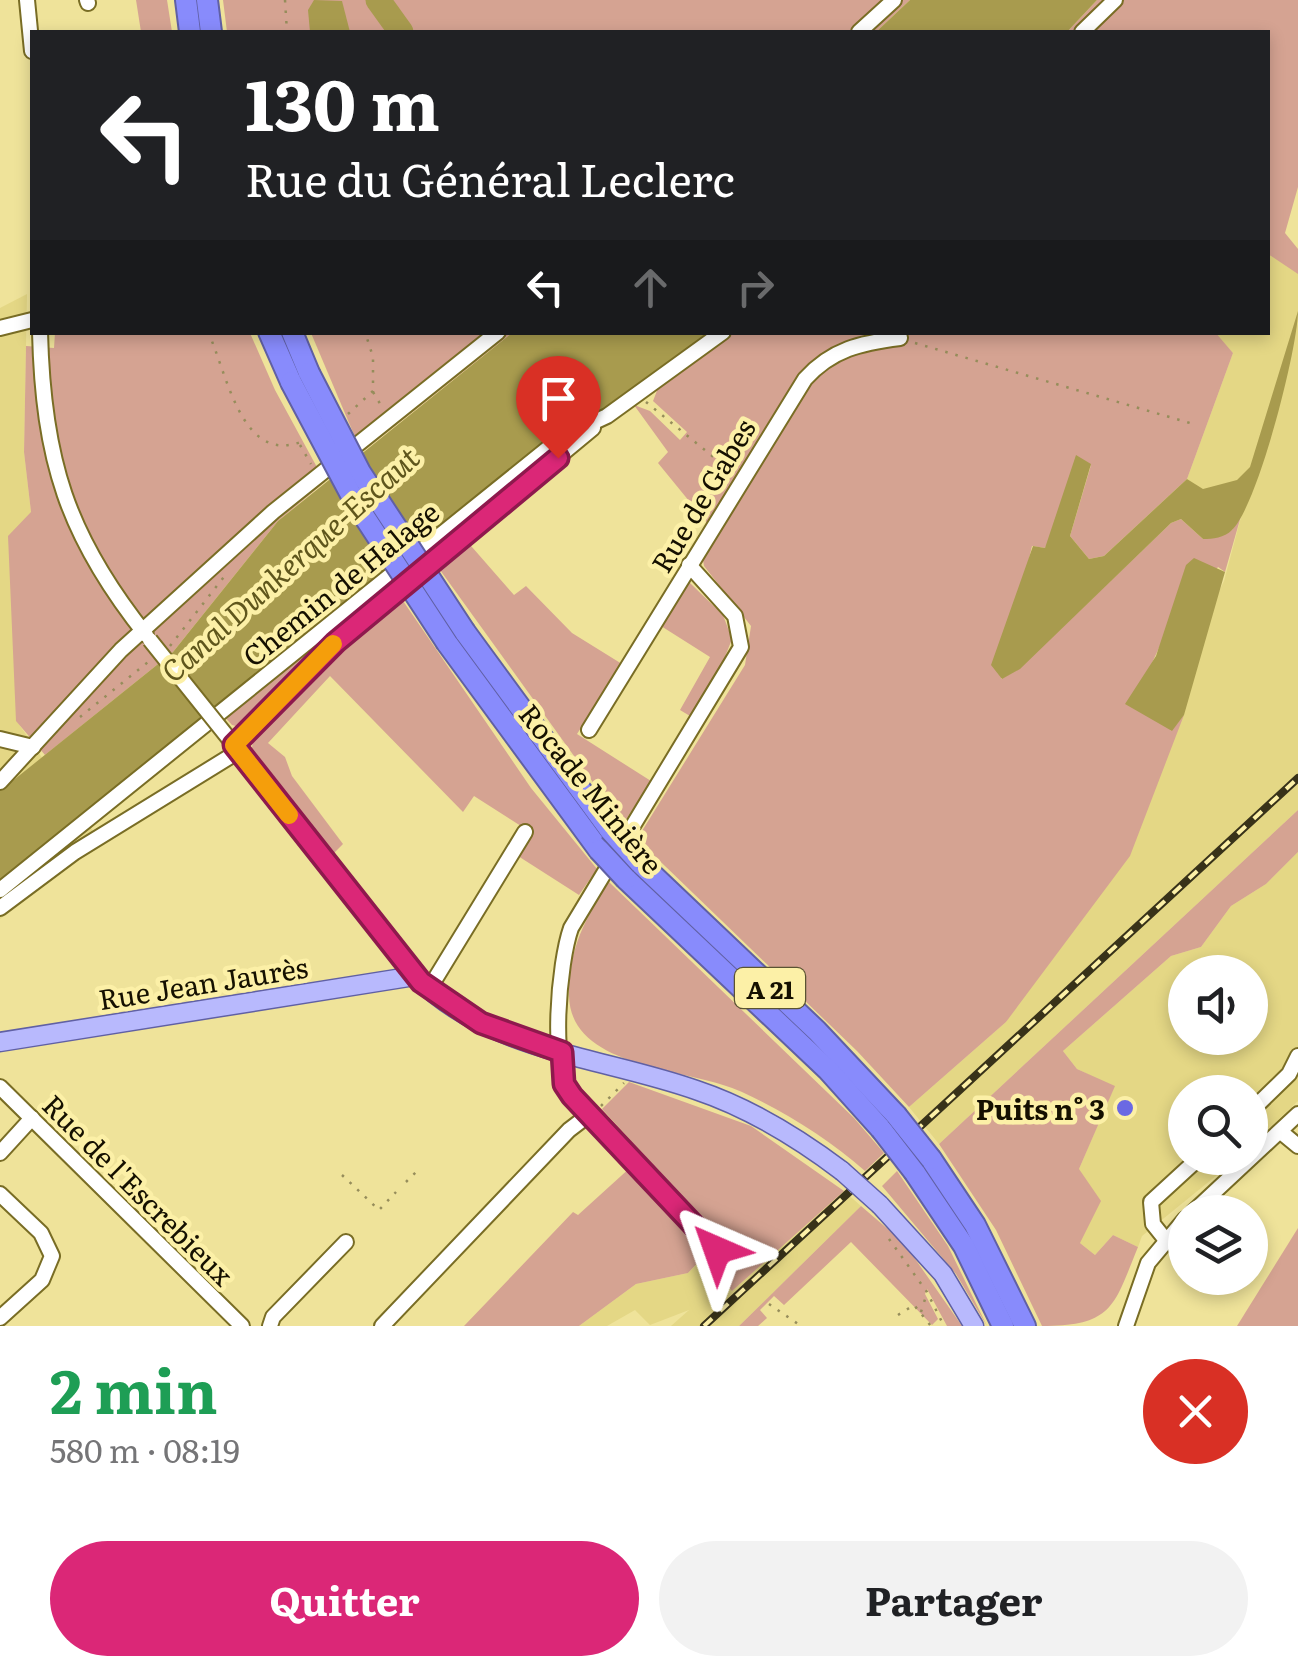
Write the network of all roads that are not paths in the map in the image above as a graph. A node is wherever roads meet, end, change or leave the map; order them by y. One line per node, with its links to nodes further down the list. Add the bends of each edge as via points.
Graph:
1 (27, 0): 10 (street)
2 (186, 0): 6 (highway)
3 (207, 0): 7 (highway)
4 (894, 0): 8 (street)
5 (1115, 0): 9 (street)
6 (190, 30)
7 (211, 30)
8 (861, 30)
9 (1084, 30)
10 (30, 31)
11 (30, 320): 12 (street)
12 (0, 328)
13 (40, 335): 22 (street, via 43,410 60,491 93,564)
14 (271, 335): 19 (highway, Rocade Minière / A 21)
15 (293, 335): 19 (highway, Rocade Minière / A 21)
16 (494, 335): 22 (street, via 273,512)
17 (719, 335): 20 (street, Chemin de Halage)
18 (900, 338): 21 (street, Rue de Gabes, via 852,345 816,367)
19 (300, 378): 23 (highway, Rocade Minière / A 21, bridge, via 369,528)
20 (608, 416): 26 (street, via 336,642); 31 (street, Chemin de Halage, via 562,437)
21 (689, 565): 24 (street, Rue de Gabes); 35 (street, via 736,616 741,646 572,928 561,979)
22 (146, 636): 26 (street, bridge); 27 (street)
23 (456, 638): 30 (highway, Rocade Minière / A 21, bridge, via 610,830); 30 (highway, Rocade Minière / A 21, bridge, via 599,850)
24 (589, 730)
25 (0, 739): 27 (street)
26 (235, 745): 32 (street); 33 (street)
27 (34, 747): 28 (street)
28 (0, 782)
29 (525, 832): 33 (street)
30 (633, 871): 53 (highway, Rocade Minière / A 21, bridge, via 828,1070 889,1122)
31 (0, 890)
32 (0, 908)
33 (422, 982): 34 (main road, Rue Jean Jaurès); 35 (main road, via 481,1023)
34 (0, 1042)
35 (562, 1052): 39 (street, via 564,1084); 57 (main road, bridge, via 737,1106 792,1135 886,1211 943,1274)
36 (1298, 1056): 38 (street)
37 (0, 1087): 41 (street, Rue de l'Escrebieux)
38 (1268, 1095)
39 (590, 1114): 51 (street); 56 (street)
40 (1298, 1114): 42 (street)
41 (32, 1118): 44 (street); 54 (street, Rue de l'Escrebieux)
42 (1281, 1132): 43 (street); 47 (street)
43 (1298, 1146)
44 (0, 1153)
45 (1181, 1175): 49 (street, via 1152,1202 1153,1224)
46 (0, 1194): 52 (street, via 41,1233 52,1256 42,1280)
47 (1212, 1195)
48 (1168, 1235): 49 (street)
49 (1165, 1238): 58 (street)
50 (346, 1242): 55 (street)
51 (717, 1250)
52 (0, 1318)
53 (1016, 1321)
54 (242, 1326)
55 (270, 1326)
56 (382, 1326)
57 (974, 1326)
58 (1126, 1326)

